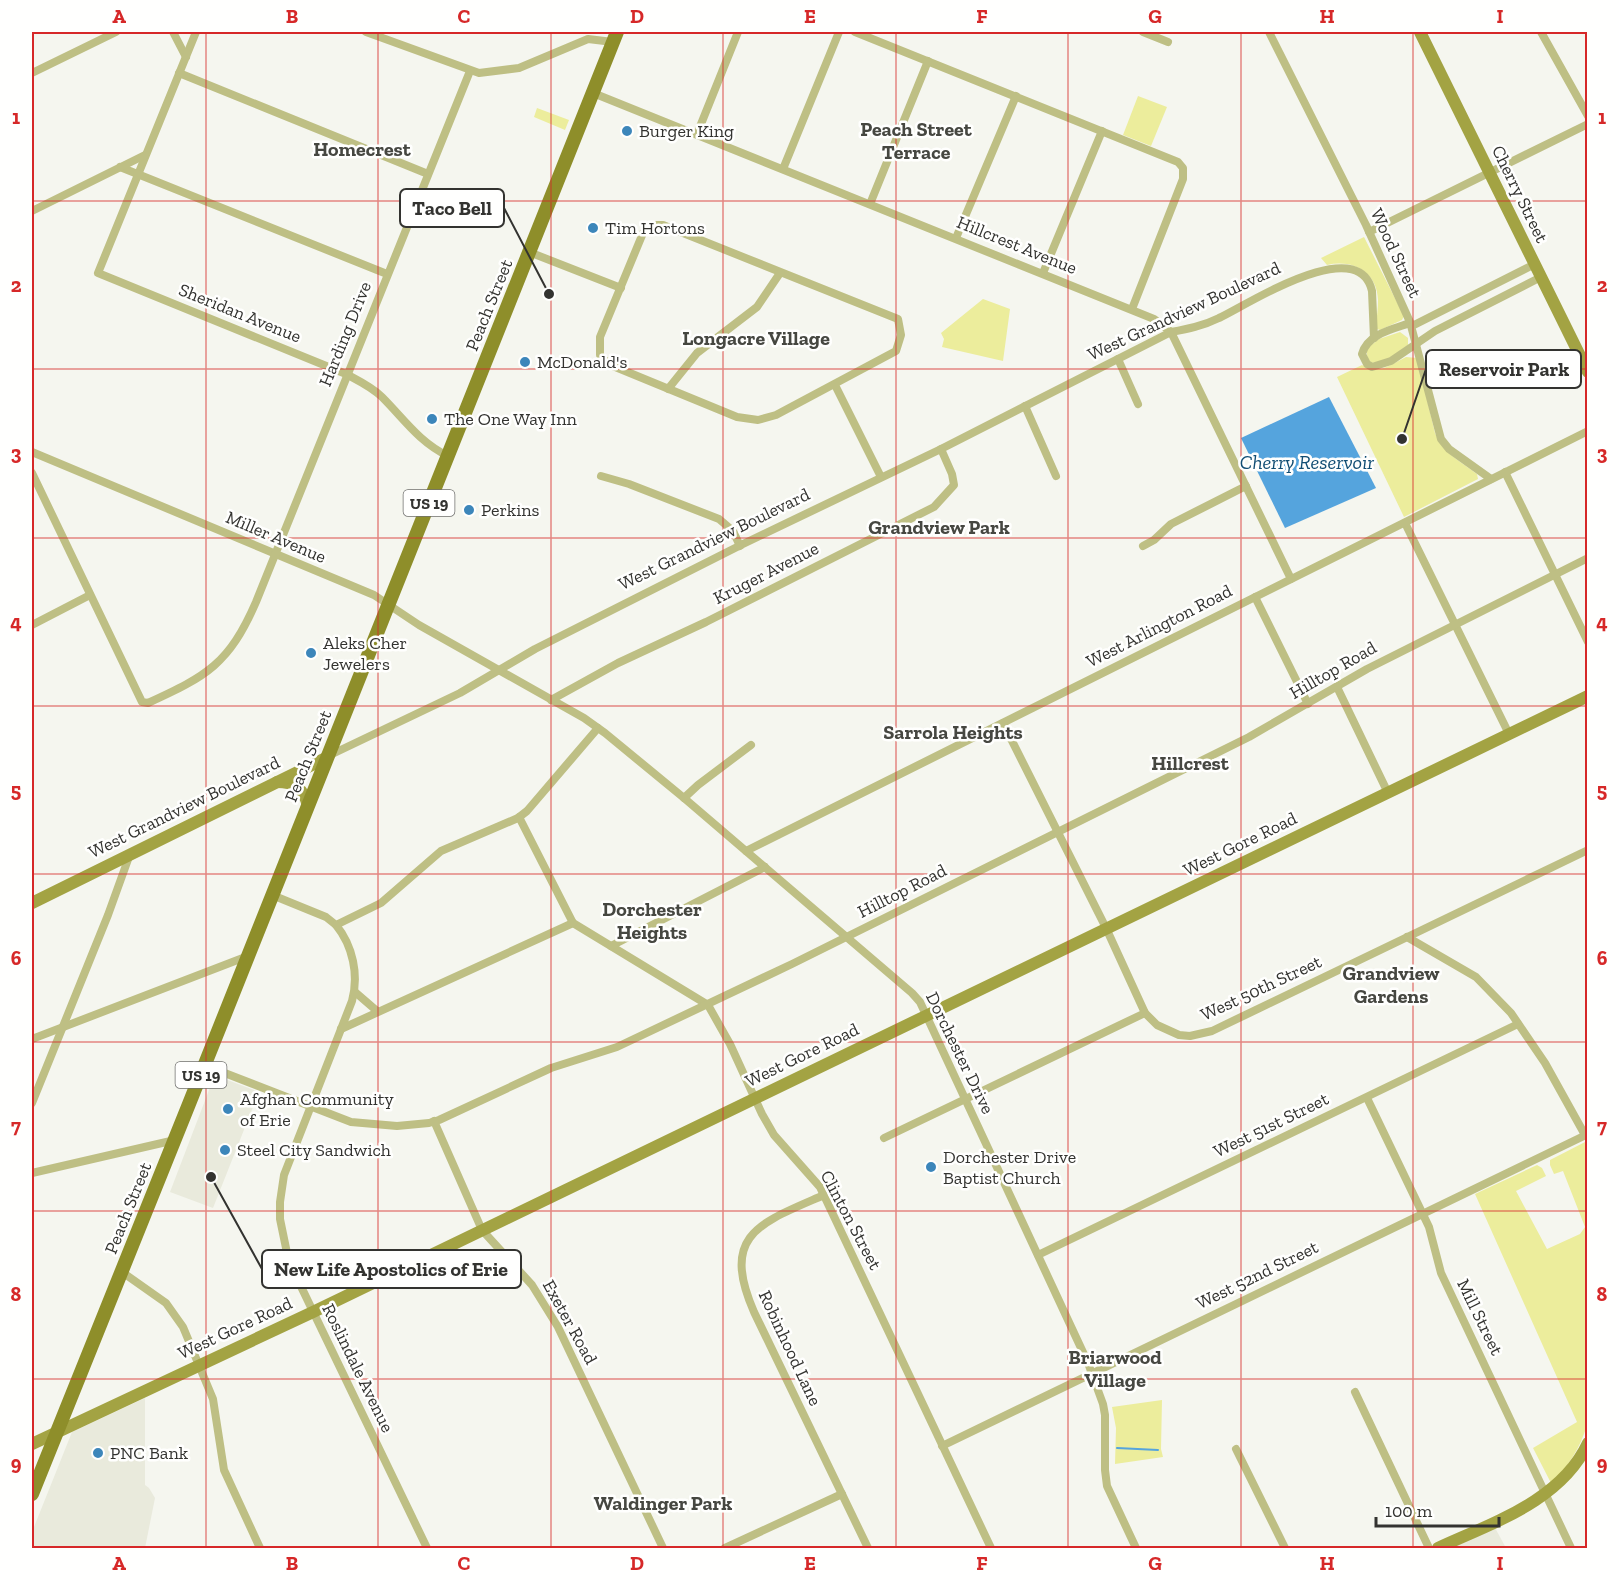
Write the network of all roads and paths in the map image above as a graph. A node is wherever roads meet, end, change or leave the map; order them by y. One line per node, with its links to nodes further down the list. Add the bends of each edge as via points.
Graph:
1 (116, 32): 17 (street)
2 (173, 32): 14 (street)
3 (196, 32): 14 (street)
4 (366, 32): 16 (street)
5 (738, 32): 24 (street)
6 (839, 32): 27 (street)
7 (855, 32): 15 (street)
8 (1143, 32): 9 (street, via 1168,42)
9 (1163, 32)
10 (1269, 32): 33 (street, Wood Street)
11 (1420, 32): 28 (street, Cherry Street)
12 (1541, 32): 21 (street)
13 (615, 37): 16 (street, via 588,39 519,68 490,73); 19 (main road, Peach Street / US 19)
14 (186, 57): 18 (street)
15 (928, 61): 20 (street); 31 (street)
16 (470, 71): 30 (street, Harding Drive)
17 (32, 73)
18 (179, 73): 25 (street); 30 (street)
19 (593, 93): 24 (street, Hillcrest Avenue); 35 (main road, Peach Street / US 19)
20 (1016, 96): 23 (street); 34 (street)
21 (1587, 116)
22 (1587, 124): 28 (street)
23 (1102, 130): 38 (street); 42 (street, via 1170,158 1183,168 1183,179)
24 (697, 135): 27 (street, Hillcrest Avenue)
25 (145, 155): 26 (street); 29 (street)
26 (120, 167): 29 (street); 32 (street)
27 (783, 169): 31 (street, Hillcrest Avenue)
28 (1489, 172): 33 (street); 36 (street, Cherry Street)
29 (137, 174): 39 (street); 49 (street, Sheridan Avenue, via 98,273)
30 (428, 174): 39 (street, Harding Drive)
31 (870, 204): 34 (street, Hillcrest Avenue)
32 (32, 212)
33 (1369, 232): 43 (street, Wood Street)
34 (956, 238): 38 (street, Hillcrest Avenue)
35 (529, 252): 41 (street); 57 (main road, Peach Street / US 19)
36 (1535, 264): 40 (street, Cherry Street); 43 (street)
37 (780, 273): 41 (street, via 663,225 652,225 643,233); 50 (street, via 897,320 901,335 893,354); 51 (street, via 757,307 697,353)
38 (1043, 273): 42 (street, Hillcrest Avenue)
39 (387, 274): 49 (street, Harding Drive)
40 (1541, 277): 46 (street); 48 (street, Cherry Street)
41 (621, 288): 51 (street, via 600,338 600,355 614,367)
42 (1132, 309): 44 (street, Hillcrest Avenue)
43 (1411, 324): 45 (street); 46 (street, Wood Street)
44 (1171, 332): 45 (street, West Grandview Boulevard, via 1217,320 1298,278 1333,268 1361,274 1370,284); 47 (street, West Grandview Boulevard); 64 (street)
45 (1374, 338): 46 (street, West Grandview Boulevard, via 1362,354 1372,367 1407,352)
46 (1417, 343): 63 (street, Wood Street, via 1441,439)
47 (1118, 359): 52 (street); 53 (street, West Grandview Boulevard)
48 (1587, 372)
49 (346, 374): 57 (street, Sheridan Avenue, via 374,390 418,437); 68 (street, Harding Drive)
50 (835, 385): 51 (street, via 758,420 737,417); 62 (street)
51 (668, 389)
52 (1138, 404)
53 (1025, 406): 55 (street, West Grandview Boulevard); 61 (street)
54 (1587, 431): 58 (street, West Arlington Road)
55 (941, 449): 62 (street, West Grandview Boulevard); 81 (street, Kruger Avenue, via 954,486 934,507)
56 (32, 452): 68 (street, Miller Avenue)
57 (448, 456): 74 (main road, Peach Street / US 19)
58 (1505, 472): 63 (street, West Arlington Road); 70 (street)
59 (32, 473): 72 (street)
60 (601, 476): 66 (street, via 719,519 733,531)
61 (1056, 476)
62 (881, 477): 66 (street, West Grandview Boulevard)
63 (1491, 479): 65 (street, West Arlington Road)
64 (1246, 486): 67 (street, via 1171,524); 71 (street)
65 (1405, 523): 71 (street, West Arlington Road); 75 (street)
66 (740, 546): 78 (street, West Grandview Boulevard)
67 (1143, 546)
68 (275, 554): 72 (street, Harding Drive, via 247,622 224,658 204,675 148,703 142,702); 74 (street, Miller Avenue, via 374,595)
69 (1587, 558): 70 (street, Hilltop Road)
70 (1555, 574): 75 (street, Hilltop Road); 77 (street)
71 (1291, 579): 73 (street, West Arlington Road)
72 (90, 595): 76 (street)
73 (1255, 597): 82 (street); 83 (street, West Arlington Road)
74 (388, 606): 78 (street, Miller Avenue); 87 (main road, Peach Street / US 19)
75 (1455, 624): 79 (street, Hilltop Road); 85 (street)
76 (32, 625)
77 (1587, 642)
78 (500, 669): 81 (street, Dorchester Drive); 87 (street, West Grandview Boulevard, via 460,693)
79 (1337, 687): 82 (street, Hilltop Road); 89 (street)
80 (1587, 696): 85 (street, West Gore Road)
81 (551, 700): 84 (street, Dorchester Drive)
82 (1308, 704): 93 (street, Hilltop Road)
83 (1003, 723): 93 (street); 95 (street, West Arlington Road)
84 (598, 728): 90 (street, Dorchester Drive); 92 (street)
85 (1509, 734): 89 (street, West Gore Road)
86 (751, 745): 90 (street)
87 (328, 757): 88 (street, West Grandview Boulevard); 91 (main road, Peach Street / US 19)
88 (276, 782): 91 (street, via 300,789); 96 (street, West Grandview Boulevard)
89 (1388, 793): 102 (street, West Gore Road)
90 (684, 798): 95 (street, Dorchester Drive)
91 (308, 806): 98 (main road, Peach Street / US 19)
92 (519, 817): 100 (street); 101 (street, via 441,851 381,903)
93 (1058, 831): 102 (street); 103 (street, Hilltop Road)
94 (1587, 850): 104 (street, West 50th Street)
95 (746, 851): 97 (street, Dorchester Drive)
96 (130, 854): 99 (street, West Grandview Boulevard); 113 (street)
97 (765, 867): 103 (street, Dorchester Drive); 105 (street)
98 (272, 895): 101 (street); 106 (main road, Peach Street / US 19)
99 (32, 903)
100 (573, 923): 105 (street, Clinton Street); 109 (street)
101 (336, 925): 107 (street, Roslindale Avenue, via 354,964)
102 (1106, 928): 110 (street); 111 (street, West Gore Road)
103 (847, 937): 108 (street, Hilltop Road); 111 (street, Dorchester Drive, via 912,993)
104 (1407, 937): 110 (street, West 50th Street, via 1201,1035 1168,1031); 112 (street, via 1476,977)
105 (611, 946): 108 (street, Clinton Street)
106 (248, 956): 113 (street); 116 (main road, Peach Street / US 19)
107 (355, 992): 109 (street); 114 (street, Roslindale Avenue)
108 (708, 1005): 117 (street, Clinton Street); 122 (street, Hilltop Road, via 617,1047 551,1068)
109 (377, 1011): 114 (street)
110 (1145, 1013): 119 (street)
111 (926, 1014): 117 (street, West Gore Road); 119 (street, Dorchester Drive)
112 (1518, 1024): 118 (street, West 51st Street); 123 (street)
113 (62, 1027): 115 (street); 120 (street)
114 (341, 1029): 121 (street, Roslindale Avenue)
115 (32, 1039)
116 (204, 1065): 121 (street, Hilltop Road); 125 (main road, Peach Street / US 19)
117 (754, 1098): 127 (street, Clinton Street, via 774,1135 813,1177); 129 (street, West Gore Road)
118 (1367, 1098): 128 (street, Mill Street); 130 (street, West 51st Street)
119 (965, 1099): 124 (street); 130 (street, Dorchester Drive)
120 (32, 1103)
121 (310, 1106): 122 (street, Hilltop Road, via 363,1124); 132 (street, Roslindale Avenue, via 286,1166 280,1202 287,1253)
122 (434, 1122): 129 (street, Exeter Road)
123 (1586, 1135): 128 (street, West 52nd Street)
124 (884, 1138)
125 (175, 1140): 126 (street); 131 (main road, Peach Street / US 19)
126 (32, 1173)
127 (824, 1195): 139 (street, Clinton Street); 142 (street, Robinhood Lane, via 762,1224 745,1245 740,1269 744,1290)
128 (1422, 1214): 134 (street, West 52nd Street); 143 (street, Mill Street, via 1433,1238 1441,1273)
129 (482, 1230): 132 (street, West Gore Road); 146 (street, Exeter Road, via 532,1286 558,1327)
130 (1038, 1255): 134 (street, Dorchester Drive)
131 (122, 1272): 133 (street, via 174,1312); 136 (main road, Peach Street / US 19)
132 (313, 1312): 133 (street, West Gore Road); 145 (street, Roslindale Avenue)
133 (200, 1364): 136 (street, West Gore Road); 144 (street, via 215,1407 224,1470)
134 (1091, 1373): 139 (street, West 52nd Street); 150 (street, Dorchester Drive, via 1105,1415 1107,1486)
135 (1355, 1392): 152 (street)
136 (57, 1432): 138 (street, West Gore Road); 141 (main road, Peach Street / US 19)
137 (1587, 1443): 143 (street, via 1568,1474)
138 (32, 1444)
139 (942, 1446): 149 (street, Clinton Street)
140 (1236, 1449): 151 (street)
141 (32, 1494)
142 (842, 1494): 147 (street); 148 (street, Robinhood Lane)
143 (1545, 1494): 153 (street); 154 (street, Mill Street)
144 (260, 1548)
145 (426, 1548)
146 (663, 1548)
147 (725, 1548)
148 (868, 1548)
149 (991, 1548)
150 (1136, 1548)
151 (1285, 1548)
152 (1429, 1548)
153 (1438, 1548)
154 (1571, 1548)

